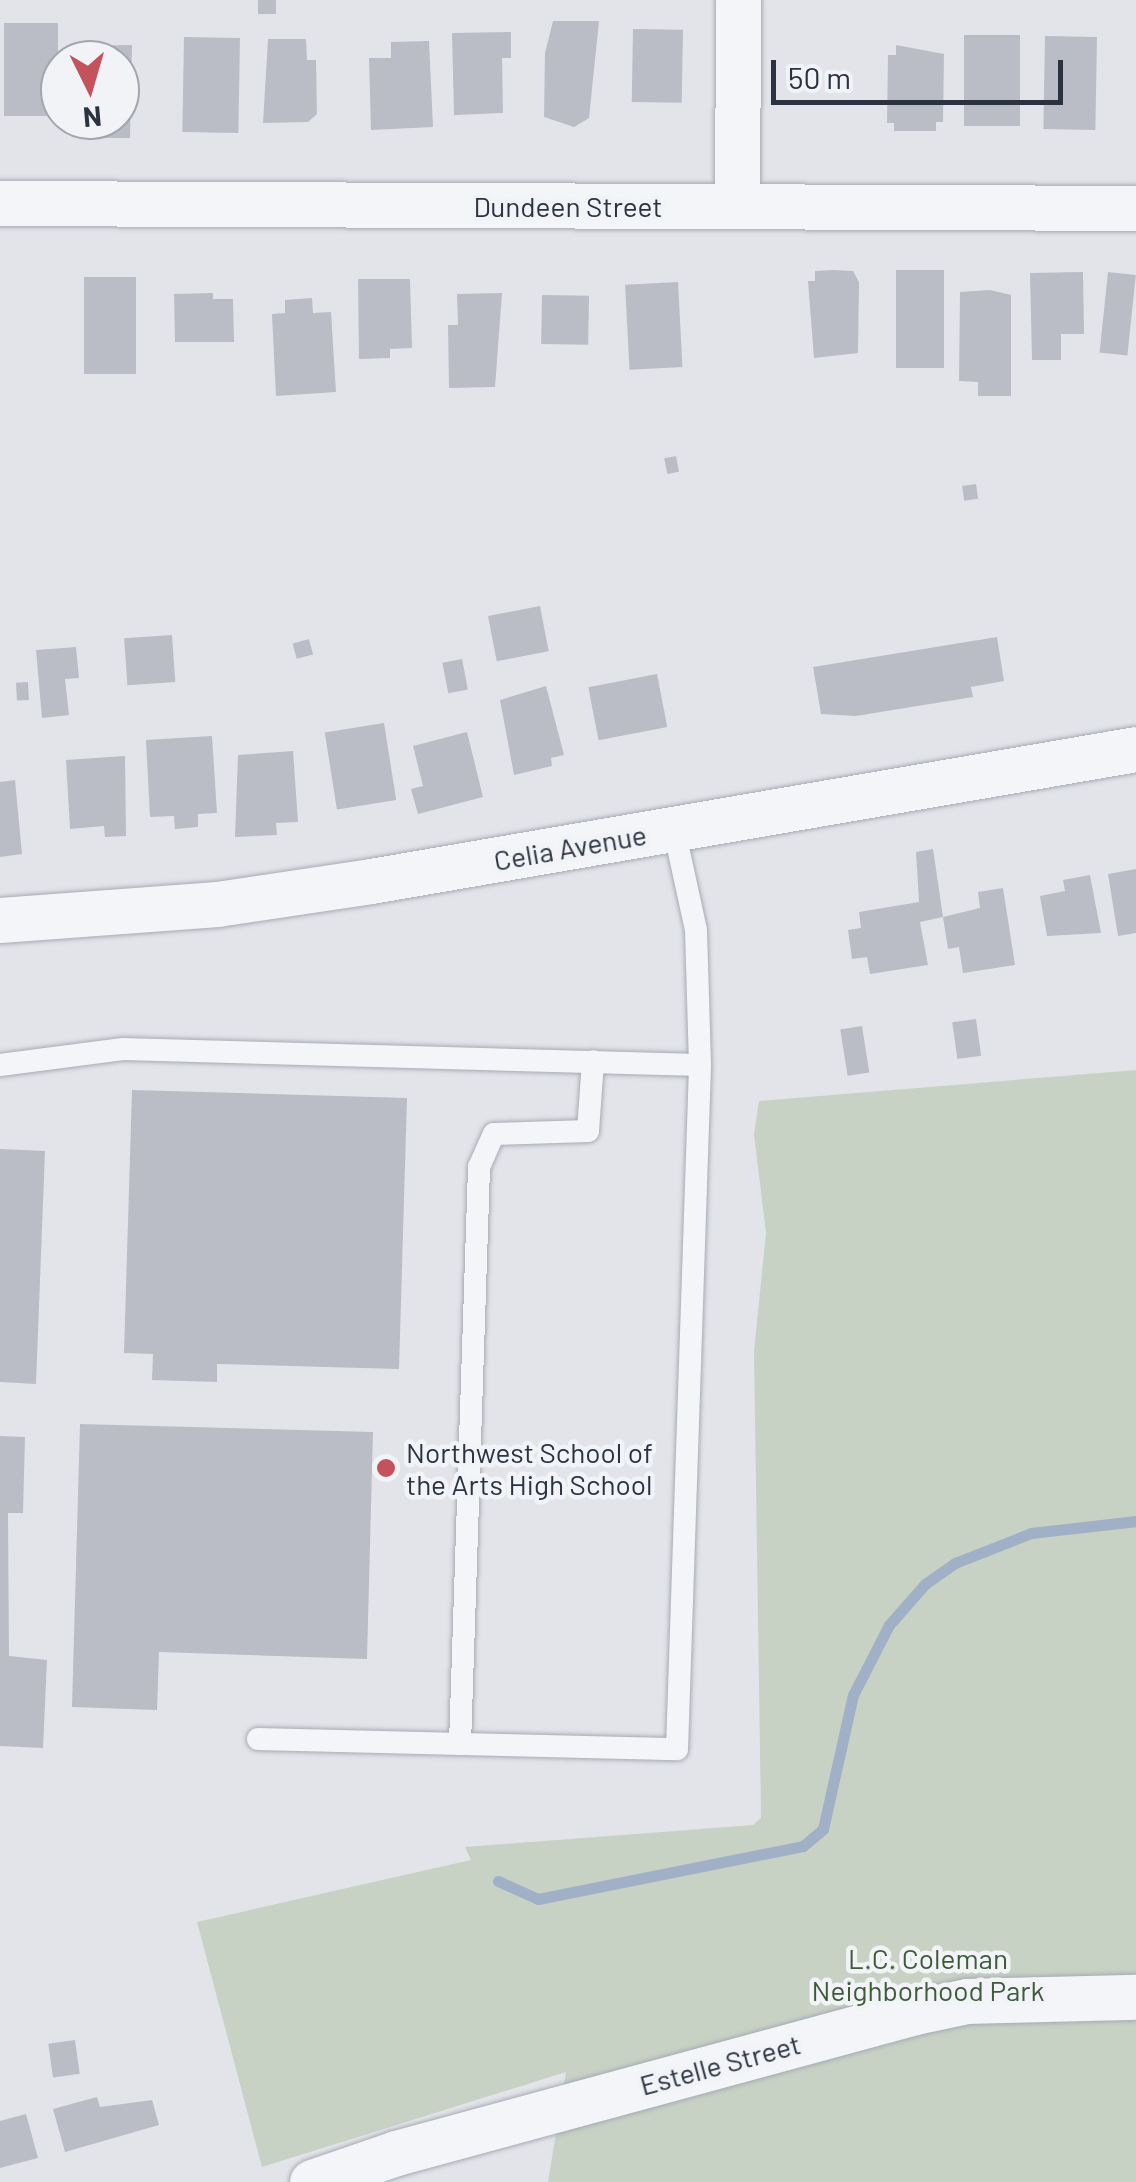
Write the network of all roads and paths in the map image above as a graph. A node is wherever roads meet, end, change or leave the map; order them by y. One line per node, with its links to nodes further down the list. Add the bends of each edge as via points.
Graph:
1 (738, 0): 3 (street)
2 (0, 203): 3 (street, Dundeen Street)
3 (737, 206): 4 (street, Dundeen Street)
4 (1136, 208)
5 (1136, 749): 6 (street, Celia Avenue)
6 (674, 828): 7 (street, Celia Avenue, via 217,904); 10 (lane, via 696,930)
7 (0, 920)
8 (593, 1061): 9 (lane, via 123,1049); 10 (lane); 12 (lane, via 588,1131 494,1134 480,1167)
9 (0, 1065)
10 (700, 1065): 12 (lane, via 678,1749)
11 (258, 1738): 12 (lane)
12 (460, 1744)
13 (1136, 1997): 14 (street, Estelle Street, via 968,2001 914,2012 396,2152)
14 (312, 2182)

